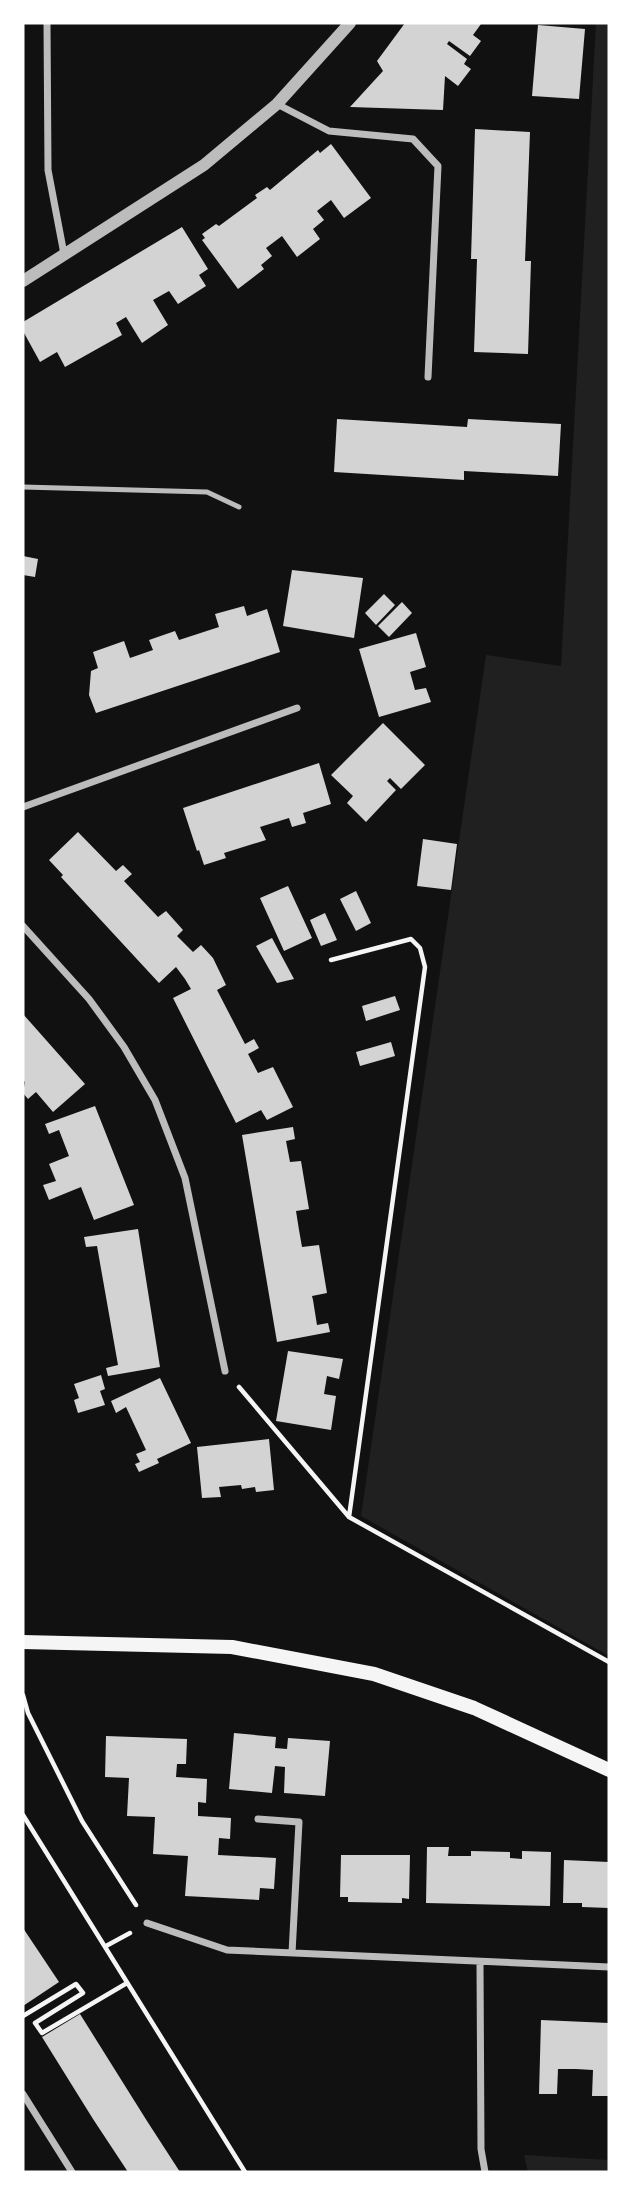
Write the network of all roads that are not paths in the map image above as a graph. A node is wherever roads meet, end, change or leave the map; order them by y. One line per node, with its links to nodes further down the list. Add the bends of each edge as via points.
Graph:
1 (47, 23): 4 (street, via 48,170)
2 (350, 23): 3 (street)
3 (278, 104): 4 (street, via 204,165); 6 (street, via 328,131 413,139 438,166)
4 (64, 254): 5 (street)
5 (23, 281)
6 (428, 377)
7 (23, 487): 8 (lane, via 207,492)
8 (239, 507)
9 (297, 708): 10 (street)
10 (23, 807)
11 (23, 926): 12 (street, via 89,999 155,1100 185,1178)
12 (225, 1371)
13 (23, 1642): 14 (main road, via 232,1647 374,1674 474,1708)
14 (609, 1770)
15 (258, 1819): 17 (street, via 299,1822)
16 (147, 1923): 17 (street, via 226,1950)
17 (292, 1953): 18 (street)
18 (480, 1962): 19 (street); 22 (street)
19 (609, 1967)
20 (23, 2094): 21 (street)
21 (72, 2172)
22 (485, 2172)

